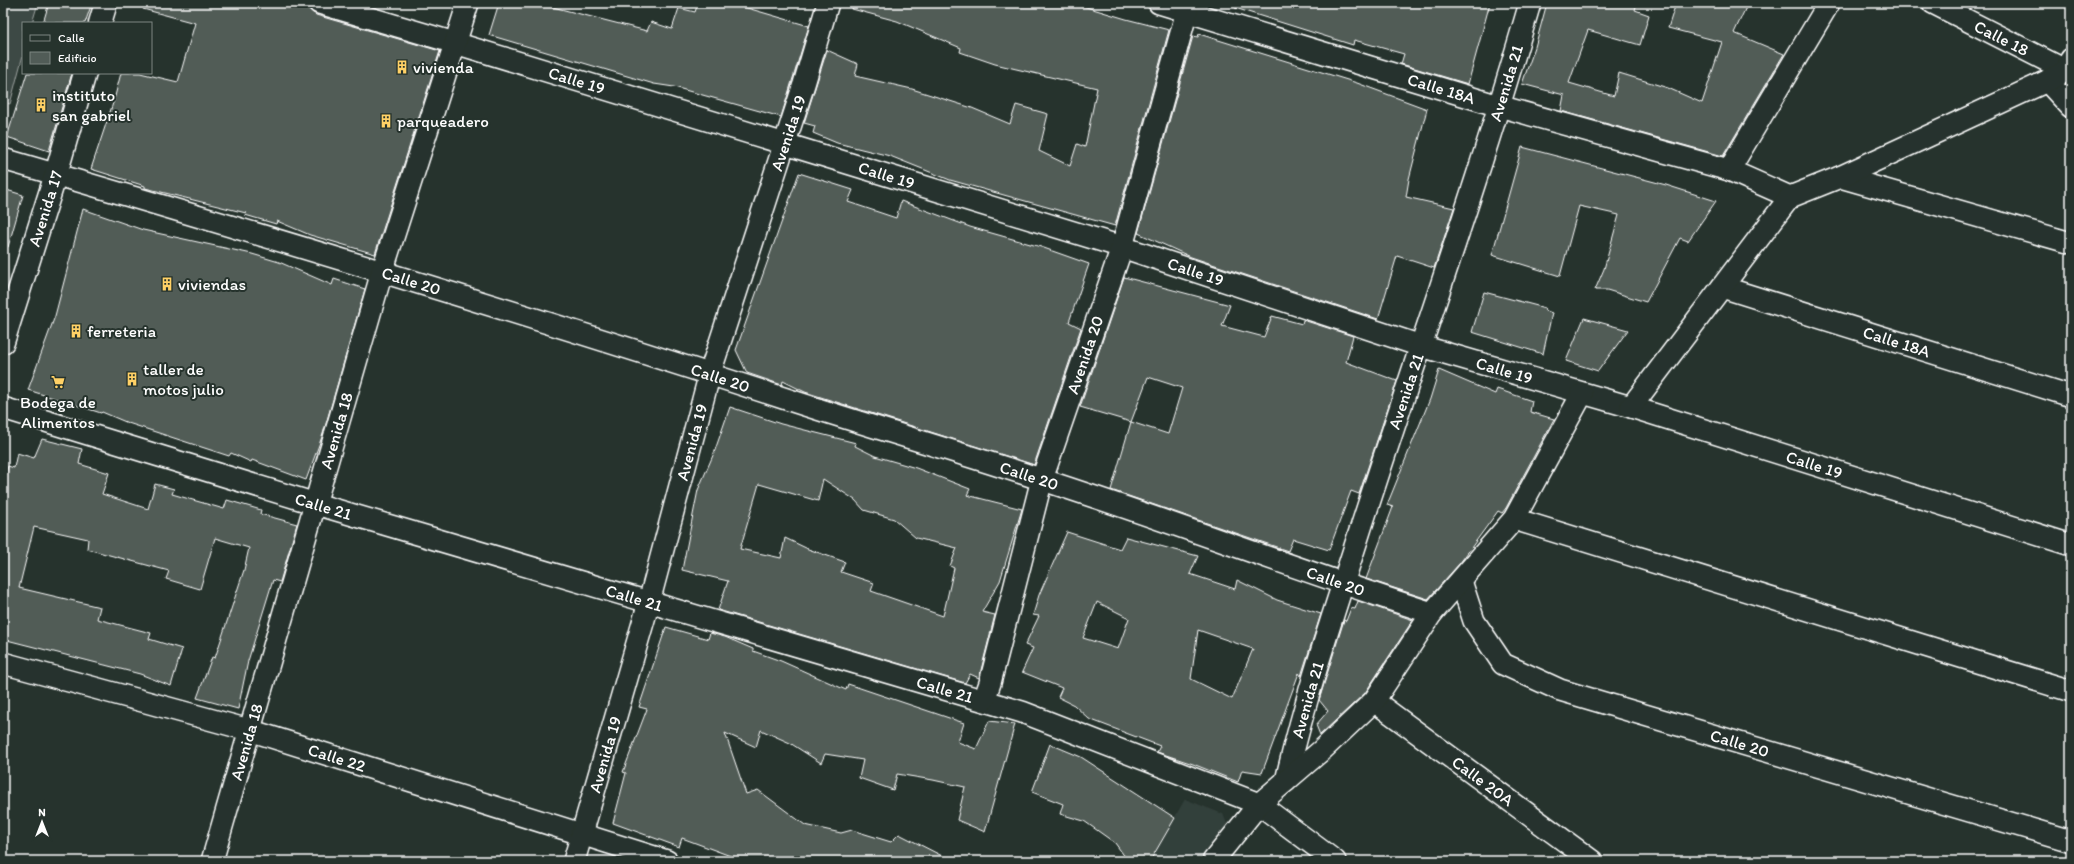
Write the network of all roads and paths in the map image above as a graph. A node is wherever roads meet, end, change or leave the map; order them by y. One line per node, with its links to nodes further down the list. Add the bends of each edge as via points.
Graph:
1 (106, 3): 10 (street)
2 (319, 3): 11 (street, Calle 19)
3 (468, 3): 11 (street, Avenida 18)
4 (828, 3): 17 (street, Avenida 19)
5 (1159, 3): 9 (street, Calle 18A)
6 (1530, 3): 15 (street, Avenida 21)
7 (1828, 3): 19 (street)
8 (1933, 3): 12 (street, Calle 18)
9 (1187, 11): 15 (street, Calle 18A); 24 (street, Avenida 20)
10 (100, 22)
11 (455, 43): 17 (street, Calle 19); 25 (street, Avenida 18)
12 (2069, 68): 14 (street)
13 (85, 74): 20 (street, Avenida 17)
14 (2047, 81): 16 (street); 21 (street)
15 (1499, 106): 19 (street, Calle 18A); 28 (street, Avenida 21)
16 (2071, 108)
17 (785, 143): 24 (street, Calle 19); 29 (street, Avenida 19)
18 (3, 159): 20 (street, Calle 20)
19 (1729, 170): 22 (street, Calle 18A)
20 (56, 174): 25 (street, Calle 20); 27 (street, Avenida 17)
21 (1840, 178): 22 (street); 23 (street)
22 (1790, 197): 26 (street)
23 (2071, 243)
24 (1122, 247): 28 (street, Calle 19); 34 (street, Avenida 20)
25 (382, 272): 29 (street, Calle 20); 35 (street, Avenida 18)
26 (1722, 287): 31 (street, Calle 18A); 32 (street)
27 (3, 342)
28 (1421, 346): 30 (street, Calle 19); 39 (street, Avenida 21)
29 (710, 373): 34 (street, Calle 20, via 772,395); 40 (street, Avenida 19)
30 (1582, 394): 32 (street, Calle 19); 36 (street)
31 (2071, 396)
32 (1631, 407): 37 (street, Calle 19)
33 (3, 408): 35 (street, Calle 21)
34 (1042, 479): 39 (street, Calle 20); 44 (street, Avenida 20)
35 (316, 504): 40 (street, Calle 21); 46 (street, Avenida 18)
36 (1514, 519): 38 (street); 43 (street)
37 (2071, 545)
38 (1461, 580): 41 (street); 50 (street, Calle 20, via 1474,621 1503,664 1560,690)
39 (1343, 585): 41 (street, Calle 20); 47 (street, Avenida 21, via 1298,728)
40 (649, 602): 44 (street, Calle 21); 49 (street, Avenida 19)
41 (1432, 613): 45 (street)
42 (3, 663): 46 (street, Calle 22)
43 (2071, 691)
44 (984, 700): 48 (street, Calle 21, via 1022,712)
45 (1374, 701): 47 (street); 56 (street, Calle 20A)
46 (249, 730): 49 (street, Calle 22); 51 (street, Avenida 18)
47 (1286, 781): 48 (street)
48 (1259, 804): 54 (street); 55 (street, Calle 21)
49 (582, 834): 52 (street, Avenida 19); 53 (street, Calle 22)
50 (2071, 841)
51 (212, 861)
52 (574, 861)
53 (667, 861)
54 (1214, 861)
55 (1335, 861)
56 (1592, 861)

